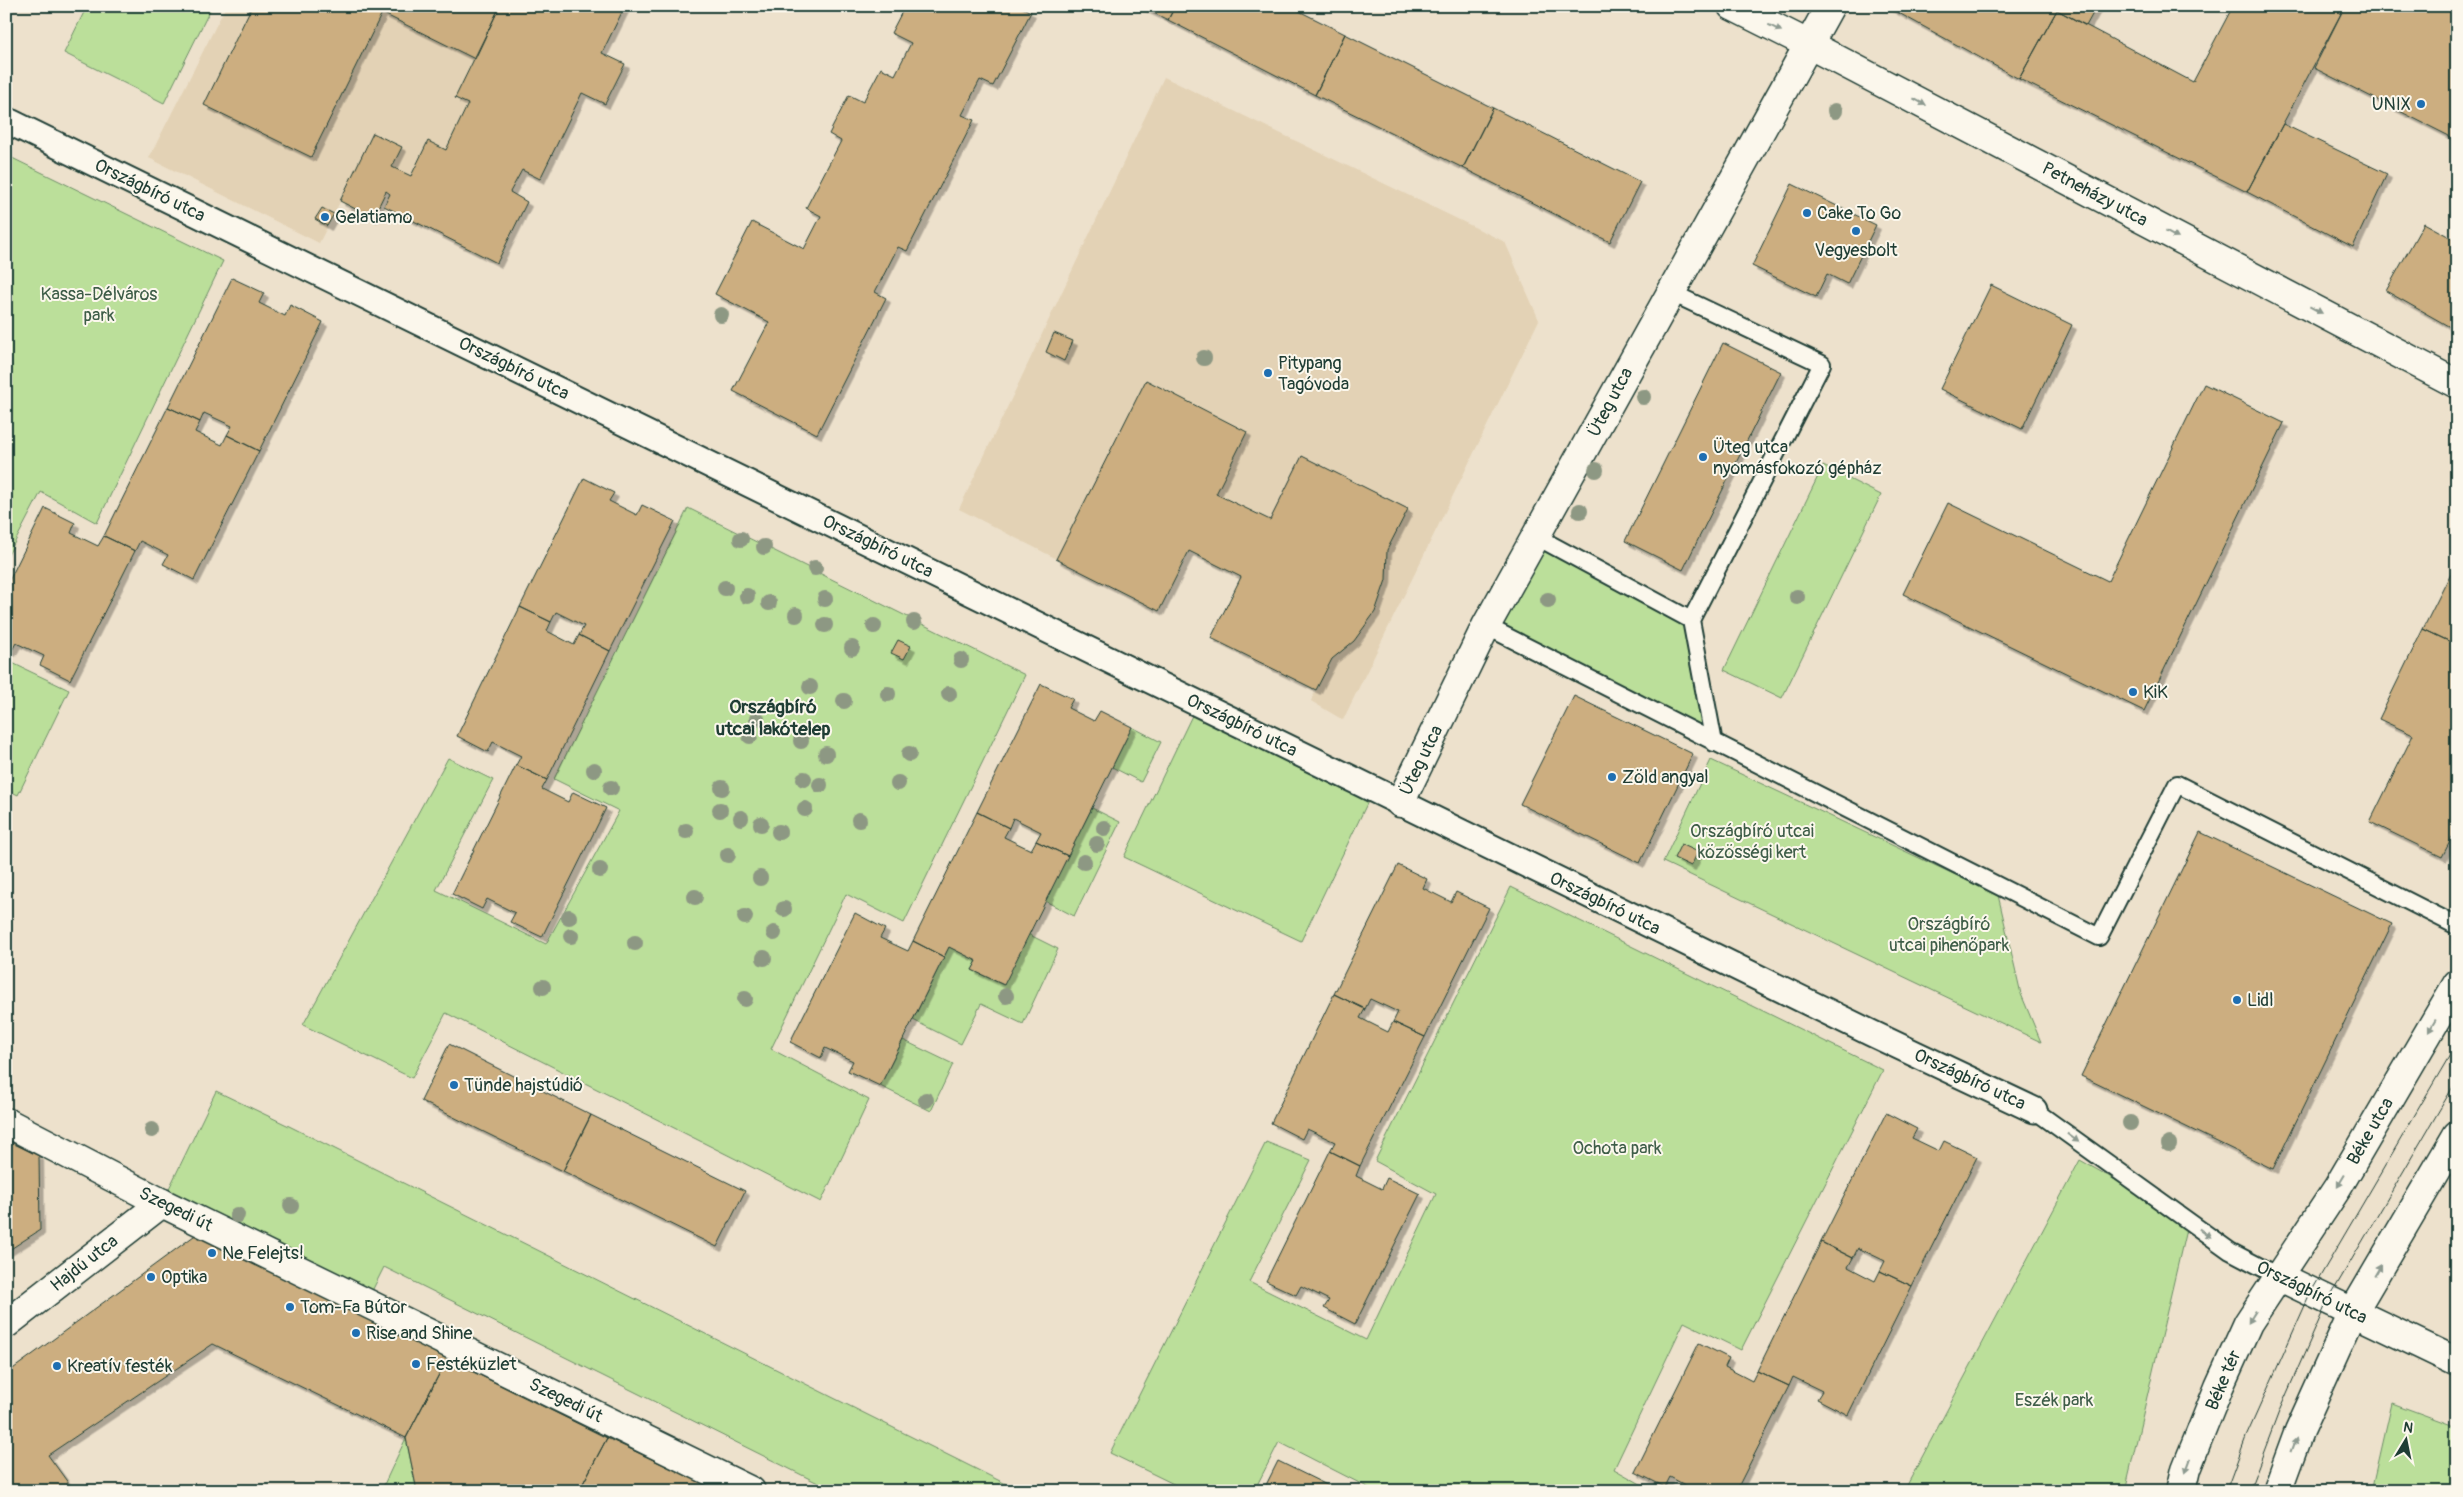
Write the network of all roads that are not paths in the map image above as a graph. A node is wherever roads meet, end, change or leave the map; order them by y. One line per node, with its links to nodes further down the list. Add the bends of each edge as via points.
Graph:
1 (1732, 6): 3 (street, Petneházy utca, one-way to 3)
2 (1830, 6): 3 (street, Üteg utca)
3 (1808, 44): 5 (street, Üteg utca); 6 (street, Petneházy utca, one-way to 6)
4 (6, 120): 11 (street, Országbíró utca)
5 (1670, 292): 7 (street, Üteg utca); 8 (lane, via 1822,364)
6 (2457, 384)
7 (1537, 537): 8 (lane); 9 (street, Üteg utca)
8 (1691, 620): 10 (lane)
9 (1486, 626): 10 (lane); 11 (street, Üteg utca)
10 (1714, 742): 12 (lane, via 2099,937 2177,784)
11 (1400, 803): 14 (street, Országbíró utca)
12 (2457, 926)
13 (2457, 984): 18 (street, Béke utca, one-way to 18, via 2338,1187)
14 (2034, 1110): 18 (lane, Országbíró utca, one-way to 18, via 2230,1251)
15 (6, 1122): 17 (street, Szegedi út)
16 (2457, 1135): 19 (street, one-way to 16)
17 (162, 1203): 20 (street, Hajdú utca); 22 (street, Szegedi út)
18 (2278, 1276): 19 (street, Országbíró utca); 23 (street, Béke tér, one-way to 23, via 2248,1324 2219,1387 2186,1469)
19 (2353, 1312): 21 (street, Országbíró utca); 24 (street, one-way to 19, via 2306,1414)
20 (6, 1324)
21 (2457, 1362)
22 (751, 1491)
23 (2181, 1491)
24 (2278, 1491)

